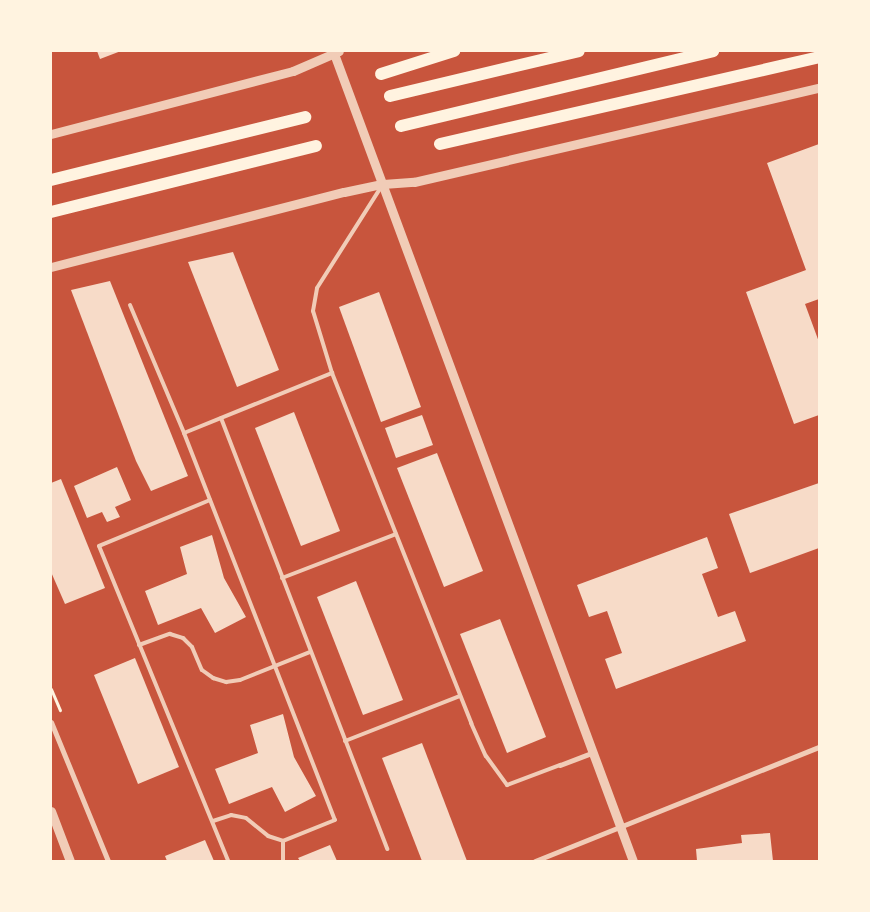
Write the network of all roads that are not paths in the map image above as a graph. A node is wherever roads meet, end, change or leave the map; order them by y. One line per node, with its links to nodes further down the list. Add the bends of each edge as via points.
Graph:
1 (454, 51): 6 (main road)
2 (579, 51): 8 (main road)
3 (713, 51): 10 (main road)
4 (335, 52): 11 (street, via 293,71); 15 (street)
5 (819, 58): 12 (main road)
6 (381, 74)
7 (819, 88): 15 (street, via 414,182)
8 (390, 96)
9 (305, 117): 14 (main road)
10 (401, 126)
11 (51, 134)
12 (440, 144)
13 (316, 146): 16 (main road)
14 (51, 180)
15 (383, 184): 17 (street); 19 (lane, via 317,288 313,311); 32 (street)
16 (51, 212)
17 (51, 267)
18 (130, 305): 21 (lane)
19 (332, 373): 20 (lane); 23 (lane)
20 (221, 418): 21 (lane); 24 (lane)
21 (184, 433): 22 (lane)
22 (210, 500): 25 (lane, via 99,546); 27 (lane)
23 (396, 534): 24 (lane); 28 (lane)
24 (282, 578): 26 (lane)
25 (140, 645): 27 (lane, via 170,634 183,638 192,647 202,670 226,682 240,680); 35 (lane)
26 (310, 652): 27 (lane); 30 (lane)
27 (275, 665): 37 (lane, via 335,820)
28 (460, 696): 30 (lane); 33 (lane, via 486,756 507,785)
29 (51, 722): 40 (street)
30 (345, 741): 38 (lane)
31 (819, 747): 36 (street)
32 (592, 753): 33 (street); 36 (street)
33 (560, 765)
34 (51, 811): 39 (street)
35 (212, 821): 37 (lane, via 231,815 246,818 268,836); 41 (lane)
36 (620, 826): 43 (street); 44 (street)
37 (283, 841): 42 (lane)
38 (387, 849)
39 (70, 861)
40 (108, 861)
41 (228, 861)
42 (283, 861)
43 (535, 861)
44 (633, 861)

